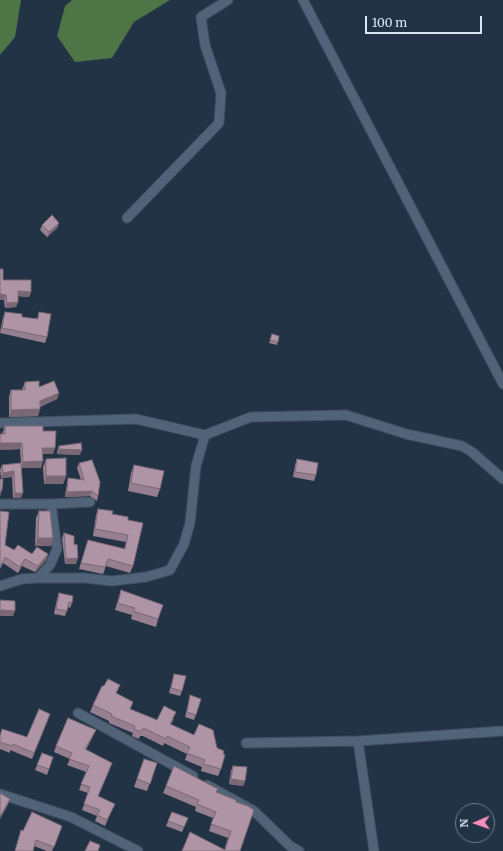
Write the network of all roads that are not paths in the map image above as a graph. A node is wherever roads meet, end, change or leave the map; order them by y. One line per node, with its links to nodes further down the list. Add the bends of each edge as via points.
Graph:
1 (228, 0): 3 (street, via 201,17 205,45 221,93 219,123)
2 (303, 0): 4 (street)
3 (127, 218)
4 (503, 384)
5 (0, 423): 6 (street, via 136,418)
6 (204, 435): 7 (street, via 251,417 346,415 406,434 462,446); 11 (street, via 196,466 190,523 184,544 170,570 146,577 112,580)
7 (503, 479)
8 (90, 502): 10 (street)
9 (0, 504): 10 (street)
10 (51, 504): 11 (street, via 57,549 50,565)
11 (38, 578): 12 (street, via 22,579)
12 (0, 586)
13 (78, 713): 19 (street, via 245,805 290,846)
14 (503, 731): 15 (street)
15 (358, 741): 16 (street); 20 (street)
16 (246, 743)
17 (0, 794): 18 (street, via 71,817)
18 (138, 851)
19 (299, 851)
20 (374, 851)

